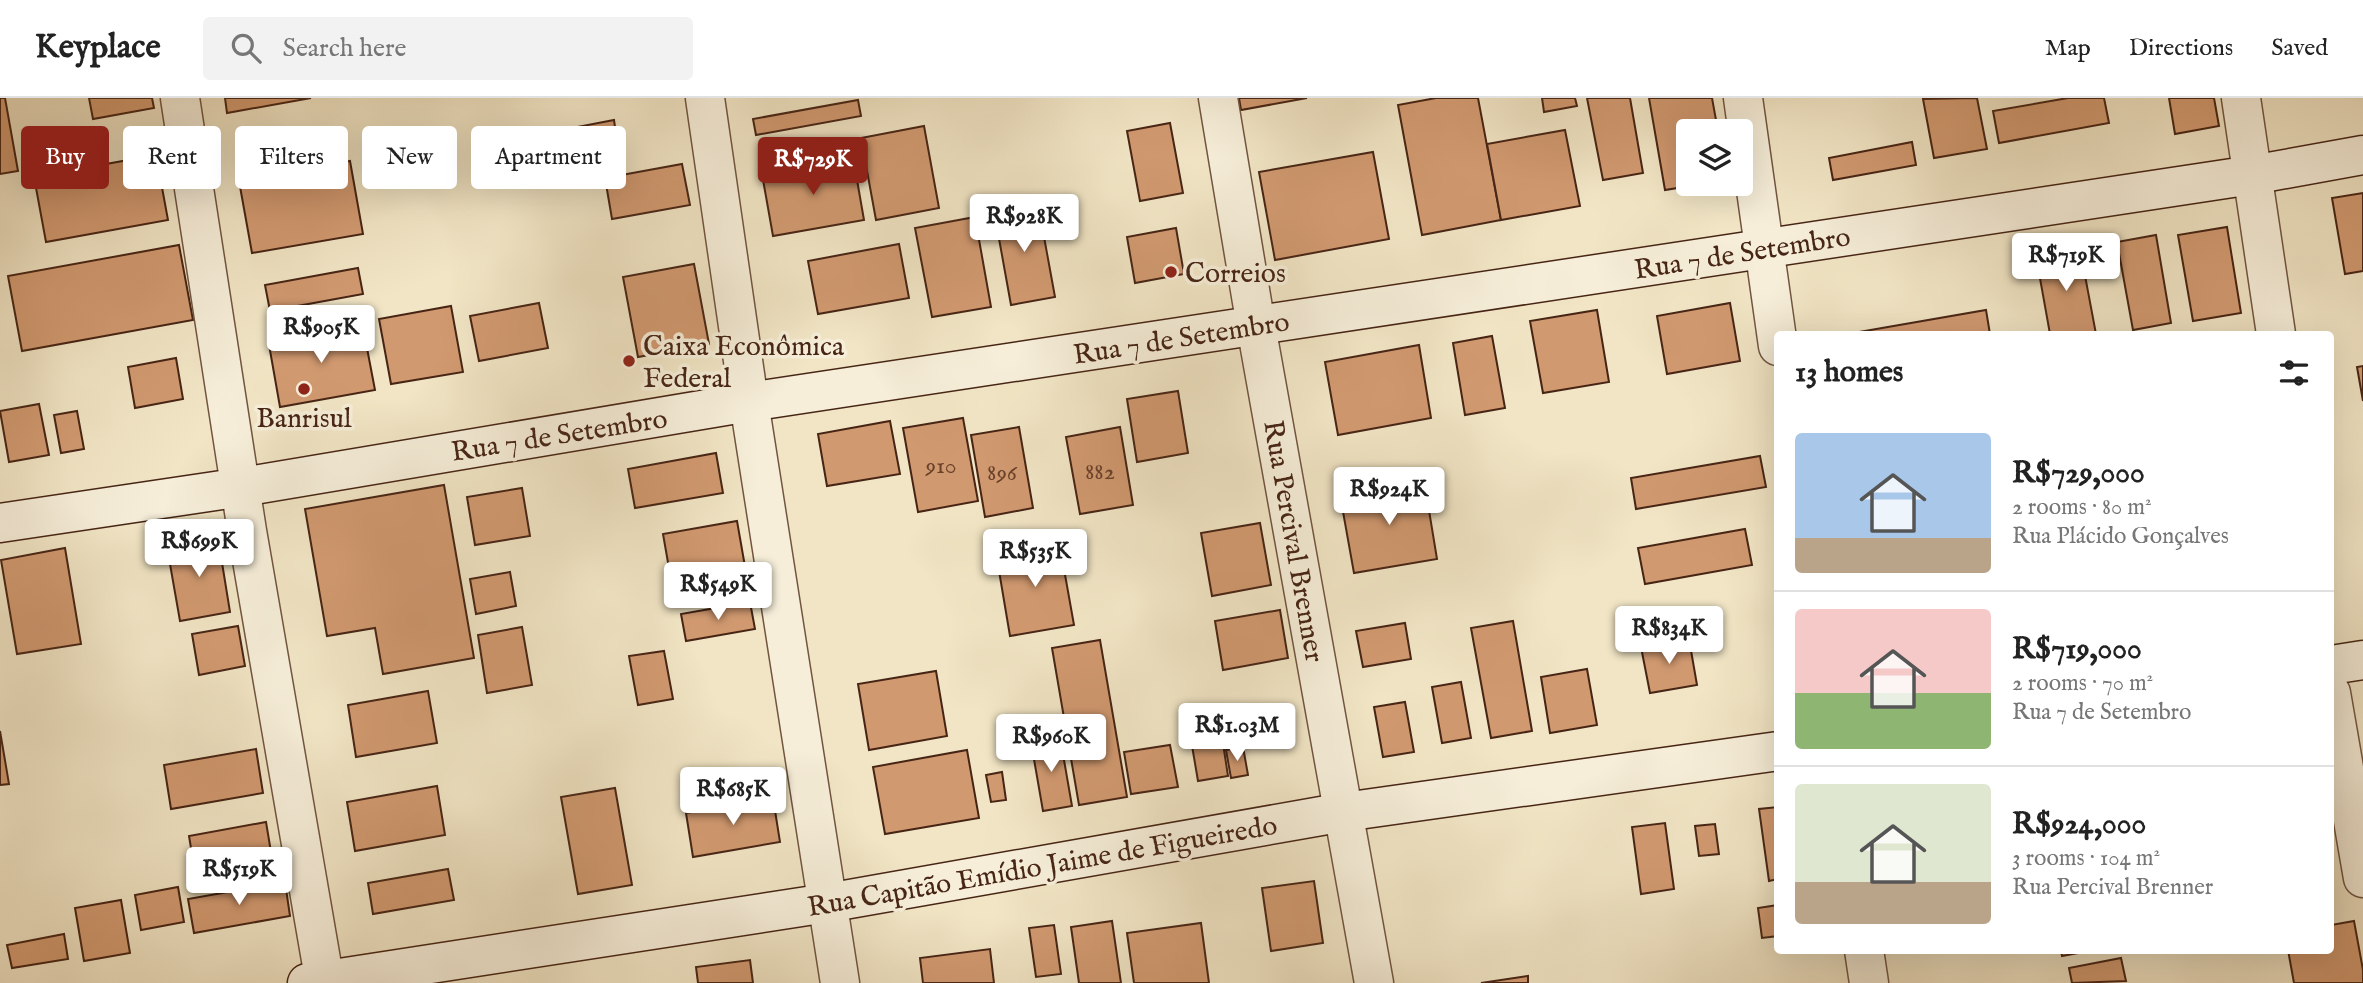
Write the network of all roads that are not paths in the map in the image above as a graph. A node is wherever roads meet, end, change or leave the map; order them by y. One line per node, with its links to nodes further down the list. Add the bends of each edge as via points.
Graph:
1 (180, 98): 13 (main road)
2 (705, 98): 12 (main road)
3 (1218, 98): 9 (main road, Rua Percival Brenner)
4 (1743, 98): 8 (main road)
5 (2241, 98): 7 (main road)
6 (2363, 155): 7 (main road, Rua 7 de Setembro)
7 (2252, 175): 8 (main road, Rua 7 de Setembro); 11 (main road)
8 (1765, 249): 9 (main road, Rua 7 de Setembro); 10 (main road)
9 (1256, 326): 12 (main road, Rua 7 de Setembro); 19 (main road, Rua Percival Brenner)
10 (1776, 331)
11 (2276, 331)
12 (749, 402): 13 (main road, Rua 7 de Setembro); 21 (main road)
13 (242, 487): 14 (main road, Rua 7 de Setembro); 23 (main road)
14 (0, 523)
15 (2363, 660): 16 (main road)
16 (2334, 665)
17 (2334, 710): 20 (main road)
18 (1774, 752): 19 (main road, Rua Capitão Emídio Jaime de Figueiredo)
19 (1344, 812): 21 (main road, Rua Capitão Emídio Jaime de Figueiredo); 25 (main road, Rua Percival Brenner)
20 (2363, 878)
21 (827, 903): 23 (main road, Rua Capitão Emídio Jaime de Figueiredo); 24 (main road)
22 (1865, 954): 26 (main road)
23 (318, 982)
24 (839, 983)
25 (1374, 983)
26 (1869, 983)

